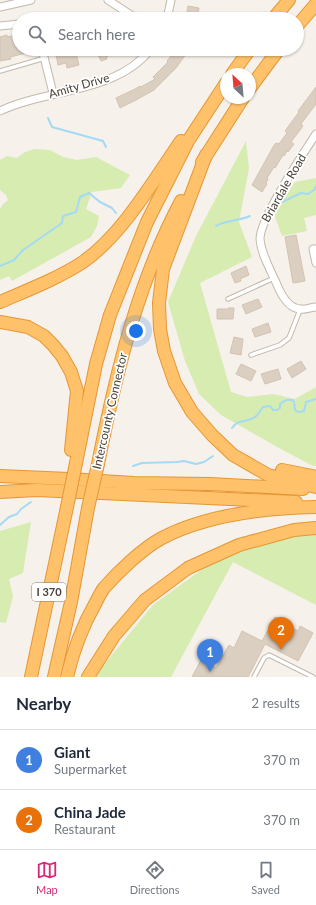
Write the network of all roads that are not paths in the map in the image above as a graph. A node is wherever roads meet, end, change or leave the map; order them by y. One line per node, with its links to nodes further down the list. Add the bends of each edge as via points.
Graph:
1 (31, 0): 6 (street)
2 (108, 0): 7 (street)
3 (171, 0): 8 (street)
4 (289, 0): 9 (highway)
5 (316, 4): 10 (highway)
6 (0, 7)
7 (126, 12)
8 (168, 12)
9 (279, 12)
10 (304, 18)
11 (12, 25): 12 (street)
12 (0, 26)
13 (144, 56): 22 (street, Amity Drive, via 120,74 91,85)
14 (245, 56): 17 (highway)
15 (274, 56): 19 (highway)
16 (45, 58): 18 (lane); 22 (street)
17 (236, 68)
18 (0, 71)
19 (256, 80)
20 (220, 90): 31 (highway, via 124,222 97,250 68,271)
21 (220, 91): 37 (highway, Intercounty Connector, via 188,141 146,222 110,315)
22 (53, 94): 24 (street, Amity Drive, via 18,103)
23 (239, 104): 26 (highway, Intercounty Connector)
24 (0, 111)
25 (316, 134): 29 (street, Briardale Road, via 261,229 263,253)
26 (206, 155): 36 (highway, via 163,269 159,303 164,352 175,383 192,412); 47 (highway, Intercounty Connector, bridge, via 168,225 126,339)
27 (316, 249): 28 (street, via 313,250)
28 (316, 263)
29 (274, 278): 30 (lane); 33 (street, Briardale Road, via 283,297)
30 (228, 299)
31 (0, 302)
32 (316, 307): 33 (street)
33 (300, 310): 35 (lane, via 289,338 280,345)
34 (0, 322): 37 (highway, via 28,327 44,336 62,356 71,372 76,391)
35 (251, 355)
36 (212, 435): 39 (highway, via 263,465); 40 (highway, via 233,455 268,474)
37 (73, 463): 46 (highway, Intercounty Connector / I 370, bridge, via 67,507)
38 (0, 476): 41 (highway, via 134,484 210,484)
39 (316, 477)
40 (316, 487)
41 (316, 490)
42 (0, 492): 43 (highway, via 38,490)
43 (316, 503)
44 (316, 507): 48 (highway, via 247,513 199,523 161,539 130,561 104,589 84,622)
45 (316, 528): 49 (highway, via 294,530 239,545 188,568 145,600 114,636)
46 (31, 677)
47 (54, 677)
48 (66, 677)
49 (88, 677)
50 (254, 677): 51 (lane, via 264,658 269,655)
51 (313, 677)

